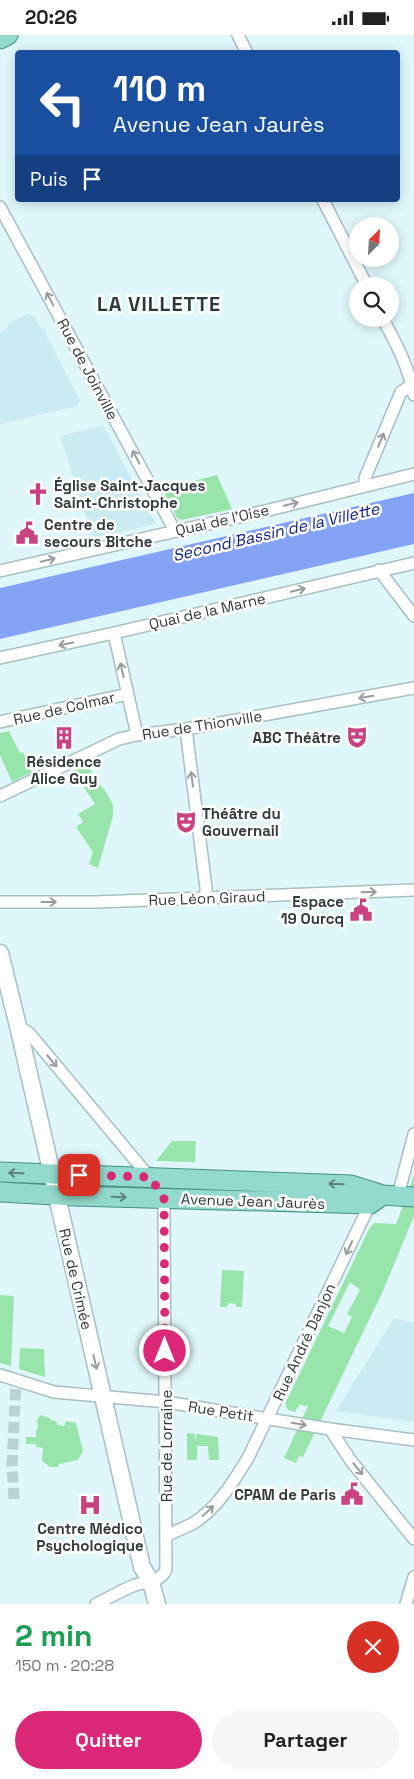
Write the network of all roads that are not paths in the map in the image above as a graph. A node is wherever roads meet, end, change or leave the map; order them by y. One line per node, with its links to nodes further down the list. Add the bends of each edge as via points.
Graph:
1 (8, 35): 3 (main road)
2 (238, 35): 4 (street)
3 (0, 39)
4 (246, 50)
5 (324, 202): 7 (street)
6 (0, 207): 12 (street, Rue de Joinville, one-way to 6)
7 (362, 277)
8 (387, 327): 9 (street, via 400,351)
9 (413, 389): 11 (street, one-way to 9, via 365,478 401,392)
10 (414, 474): 11 (street, Quai de l'Oise)
11 (365, 486): 12 (street, Quai de l'Oise, one-way to 11)
12 (175, 531): 15 (street, Quai de l'Oise, one-way to 12)
13 (414, 563): 14 (street, Quai de la Marne)
14 (379, 570): 16 (street); 17 (street, Quai de la Marne, one-way to 14)
15 (0, 571)
16 (414, 616)
17 (114, 633): 18 (street, Quai de la Marne, one-way to 18); 20 (street, one-way to 17)
18 (0, 658)
19 (414, 688): 22 (street, Rue de Thionville, one-way to 22)
20 (128, 694): 21 (street, Rue de Colmar); 23 (street)
21 (0, 723)
22 (186, 729): 23 (street, Rue de Thionville); 26 (street, one-way to 22)
23 (137, 735): 24 (street, Rue de Thionville, via 119,739)
24 (0, 796)
25 (414, 890): 26 (street, Rue Léon Giraud, one-way to 25)
26 (206, 897): 27 (street, Rue Léon Giraud, one-way to 26, via 96,902)
27 (0, 901)
28 (0, 953): 29 (street, Rue de Crimée)
29 (18, 1026): 32 (street, Rue de Crimée); 33 (street, one-way to 33, via 28,1033)
30 (414, 1134): 37 (street, Rue André Danjon)
31 (0, 1172): 32 (main road, Avenue Jean Jaurès, one-way to 31)
32 (52, 1175): 33 (main road, Avenue Jean Jaurès); 35 (street, Rue de Crimée)
33 (150, 1177): 36 (street); 37 (main road, Avenue Jean Jaurès, one-way to 33, via 351,1185)
34 (0, 1192): 35 (main road, Avenue Jean Jaurès)
35 (57, 1195): 36 (main road, Avenue Jean Jaurès, one-way to 36); 39 (street, Rue de Crimée, one-way to 39)
36 (164, 1198): 37 (main road, Avenue Jean Jaurès); 40 (street, Rue de Lorraine)
37 (391, 1198): 41 (street, Rue André Danjon, one-way to 41)
38 (0, 1375): 39 (street, Rue Petit, via 54,1392)
39 (102, 1395): 40 (street, Rue Petit); 47 (street, Rue de Crimée, via 142,1567)
40 (166, 1402): 41 (street, Rue Petit); 44 (street, Rue de Lorraine)
41 (268, 1419): 42 (street, Rue Petit, one-way to 42); 44 (street, Rue André Danjon, one-way to 41, via 191,1525 217,1502 248,1458)
42 (330, 1429): 43 (street, Rue Petit); 45 (street, one-way to 45, via 351,1461)
43 (414, 1440)
44 (166, 1536): 47 (street, Rue de Lorraine, via 166,1570 164,1575)
45 (414, 1539)
46 (414, 1577): 50 (street)
47 (151, 1582): 48 (street, via 136,1585); 49 (street, Rue de Crimée)
48 (96, 1604)
49 (157, 1604)
50 (406, 1604)

